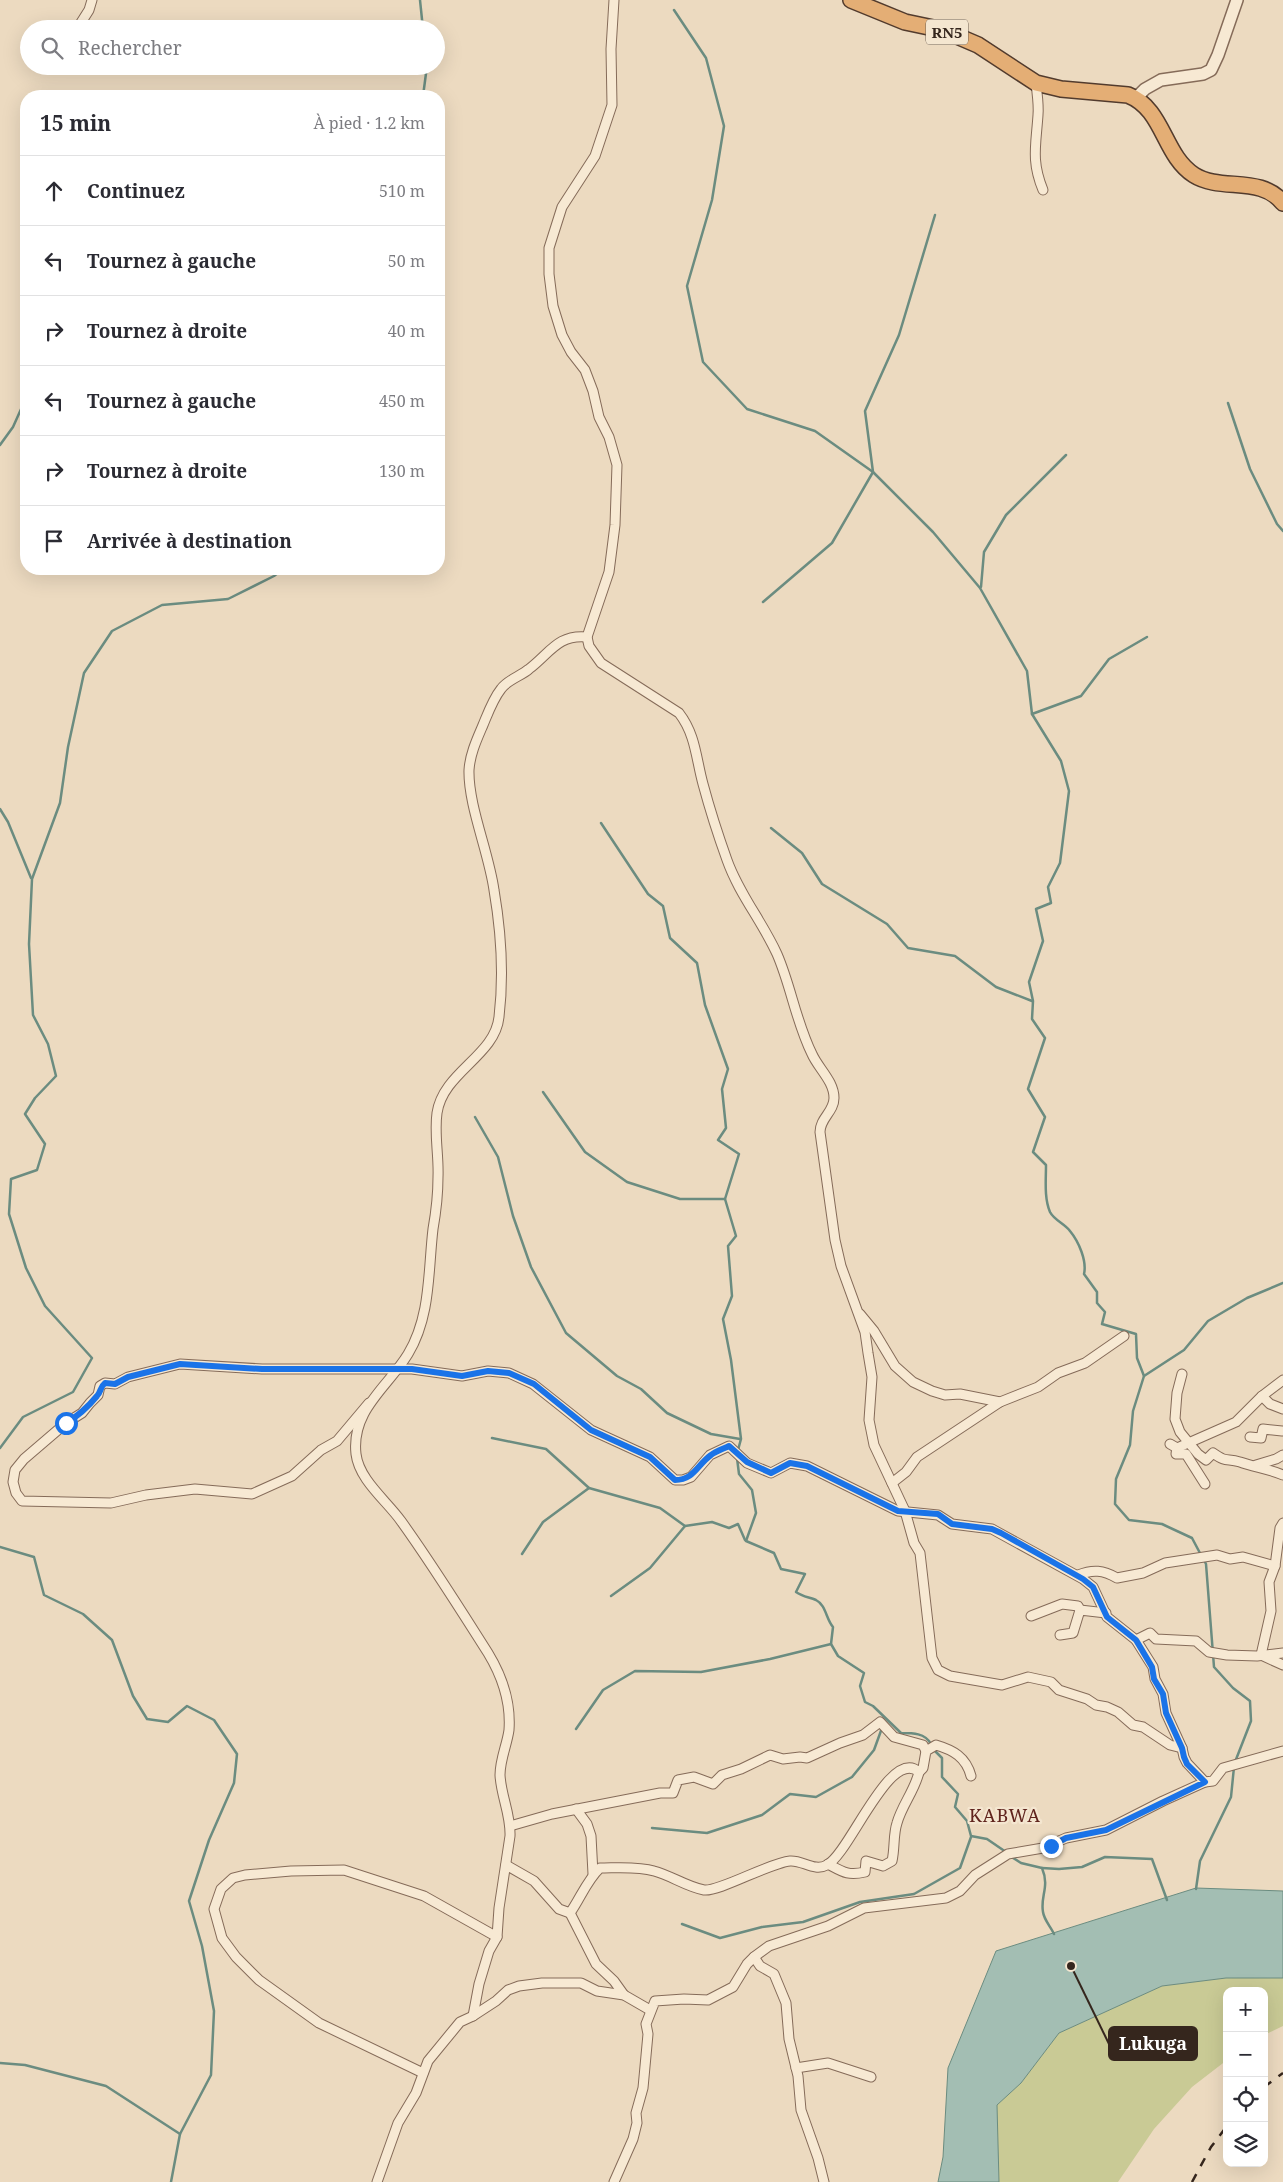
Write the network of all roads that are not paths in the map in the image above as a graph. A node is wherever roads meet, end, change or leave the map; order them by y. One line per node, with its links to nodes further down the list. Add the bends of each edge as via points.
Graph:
1 (92, 0): 5 (street)
2 (614, 0): 10 (street, via 612,105 595,156 562,207 549,248 555,314 571,352 585,370 617,465 610,572)
3 (851, 0): 6 (highway, RN5, via 905,22 943,30 978,45)
4 (1237, 0): 7 (street, via 1211,70 1161,80)
5 (83, 20)
6 (1036, 83): 7 (highway, RN5); 8 (street, via 1038,104 1034,160)
7 (1136, 98): 9 (highway, via 1145,104 1169,146 1192,174 1202,180 1250,185 1276,195)
8 (1043, 190)
9 (1283, 203)
10 (587, 637): 11 (street, via 589,646 601,663 679,713 692,734 706,794 727,860 744,898 777,954 812,1055 827,1077 834,1097 830,1110 820,1122 822,1149 835,1240); 13 (street, via 574,635 563,640 529,670 502,686 488,710 474,746 469,770 472,793 494,886 501,939 499,1020 492,1040 444,1092 437,1112 437,1203 429,1286 423,1316 409,1352)
11 (858, 1311): 17 (street, via 895,1366 913,1382 932,1392); 26 (street, via 872,1376 869,1420 874,1445)
12 (1124, 1336): 17 (street, via 1085,1363 1058,1373 1038,1388)
13 (397, 1370): 18 (street); 18 (street, via 262,1369 180,1364 128,1377 115,1384 105,1383 82,1413 24,1459 15,1470 13,1482 22,1501 111,1503 195,1489 252,1494 292,1476 321,1450 337,1441); 28 (street, via 462,1376 488,1371 509,1373 534,1384 591,1430 650,1457 675,1480 691,1476 710,1456 729,1446 747,1462 771,1473 790,1463 807,1466)
14 (1182, 1374): 22 (street, via 1175,1419 1180,1432)
15 (1283, 1380): 16 (street)
16 (1262, 1396): 19 (street, via 1270,1404); 22 (street, via 1236,1422)
17 (1000, 1402): 26 (street, via 917,1457)
18 (368, 1403): 48 (street, via 359,1423 356,1457 367,1480 404,1526 488,1653 508,1699 509,1730 500,1773)
19 (1283, 1409)
20 (1283, 1431): 21 (street, via 1263,1429 1261,1438)
21 (1250, 1437)
22 (1190, 1442): 24 (street, via 1206,1460 1213,1453 1223,1460); 27 (street, via 1173,1446 1176,1454 1186,1454)
23 (1283, 1455): 24 (street)
24 (1248, 1466): 25 (street)
25 (1283, 1475)
26 (892, 1483): 28 (street)
27 (1204, 1484)
28 (906, 1512): 32 (street, via 938,1514 952,1524 992,1529); 41 (street, via 920,1553 932,1658 938,1670 950,1676 1002,1686 1028,1677 1051,1682 1059,1690 1118,1712 1133,1725)
29 (1283, 1523): 30 (street)
30 (1281, 1540): 31 (street)
31 (1275, 1566): 32 (street, via 1217,1555 1165,1563 1143,1573 1117,1578 1105,1571 1094,1570); 39 (street, via 1269,1582 1271,1611)
32 (1078, 1575): 34 (street, via 1093,1587)
33 (1080, 1610): 34 (street); 35 (street, via 1078,1606 1062,1604); 36 (street, via 1073,1634)
34 (1106, 1613): 37 (street)
35 (1031, 1616)
36 (1060, 1635)
37 (1136, 1640): 39 (street, via 1150,1632 1156,1639 1196,1641 1210,1652 1227,1656); 41 (street, via 1152,1667 1154,1679 1163,1694 1166,1713)
38 (1283, 1653): 39 (street)
39 (1261, 1655): 40 (street)
40 (1283, 1665)
41 (1182, 1748): 46 (street, via 1187,1764)
42 (926, 1751): 44 (street, via 923,1768); 45 (street, via 936,1745 949,1749 958,1754); 47 (street, via 923,1745 894,1737 880,1722 863,1736 807,1758 783,1759 770,1755 722,1774 714,1784 694,1777 678,1780 673,1793)
43 (1283, 1751): 46 (street, via 1223,1768 1213,1780)
44 (919, 1772): 49 (street, via 911,1768 900,1769 892,1776 869,1806 850,1841); 49 (street, via 896,1824 892,1861 882,1866 866,1861 865,1872 852,1875)
45 (971, 1776)
46 (1205, 1782): 54 (street, via 1106,1830 1008,1854 946,1898 864,1908 828,1926 769,1946)
47 (576, 1809): 48 (street); 51 (street, via 591,1836)
48 (510, 1826): 50 (street)
49 (828, 1864): 51 (street, via 817,1868 791,1861 705,1890 652,1870 600,1868)
50 (506, 1865): 52 (street, via 534,1881 559,1909); 53 (street)
51 (593, 1874): 52 (street)
52 (570, 1913): 55 (street, via 596,1964)
53 (497, 1937): 57 (street, via 485,1963); 59 (street, via 424,1896 344,1870 245,1875 233,1878 221,1889 214,1909 222,1938 259,1980 319,2023)
54 (754, 1956): 56 (street, via 733,1987 708,2000 655,2001); 58 (street, via 760,1966 774,1974 782,1992)
55 (624, 1995): 56 (street); 57 (street, via 597,1991 581,1983 519,1986 508,1990)
56 (650, 2010): 62 (street, via 637,2123)
57 (474, 2016): 59 (street, via 453,2029 428,2061)
58 (796, 2068): 60 (street, via 828,2063); 63 (street, via 801,2110)
59 (423, 2073): 61 (street, via 422,2082 398,2123)
60 (871, 2077)
61 (377, 2182)
62 (614, 2182)
63 (824, 2182)

